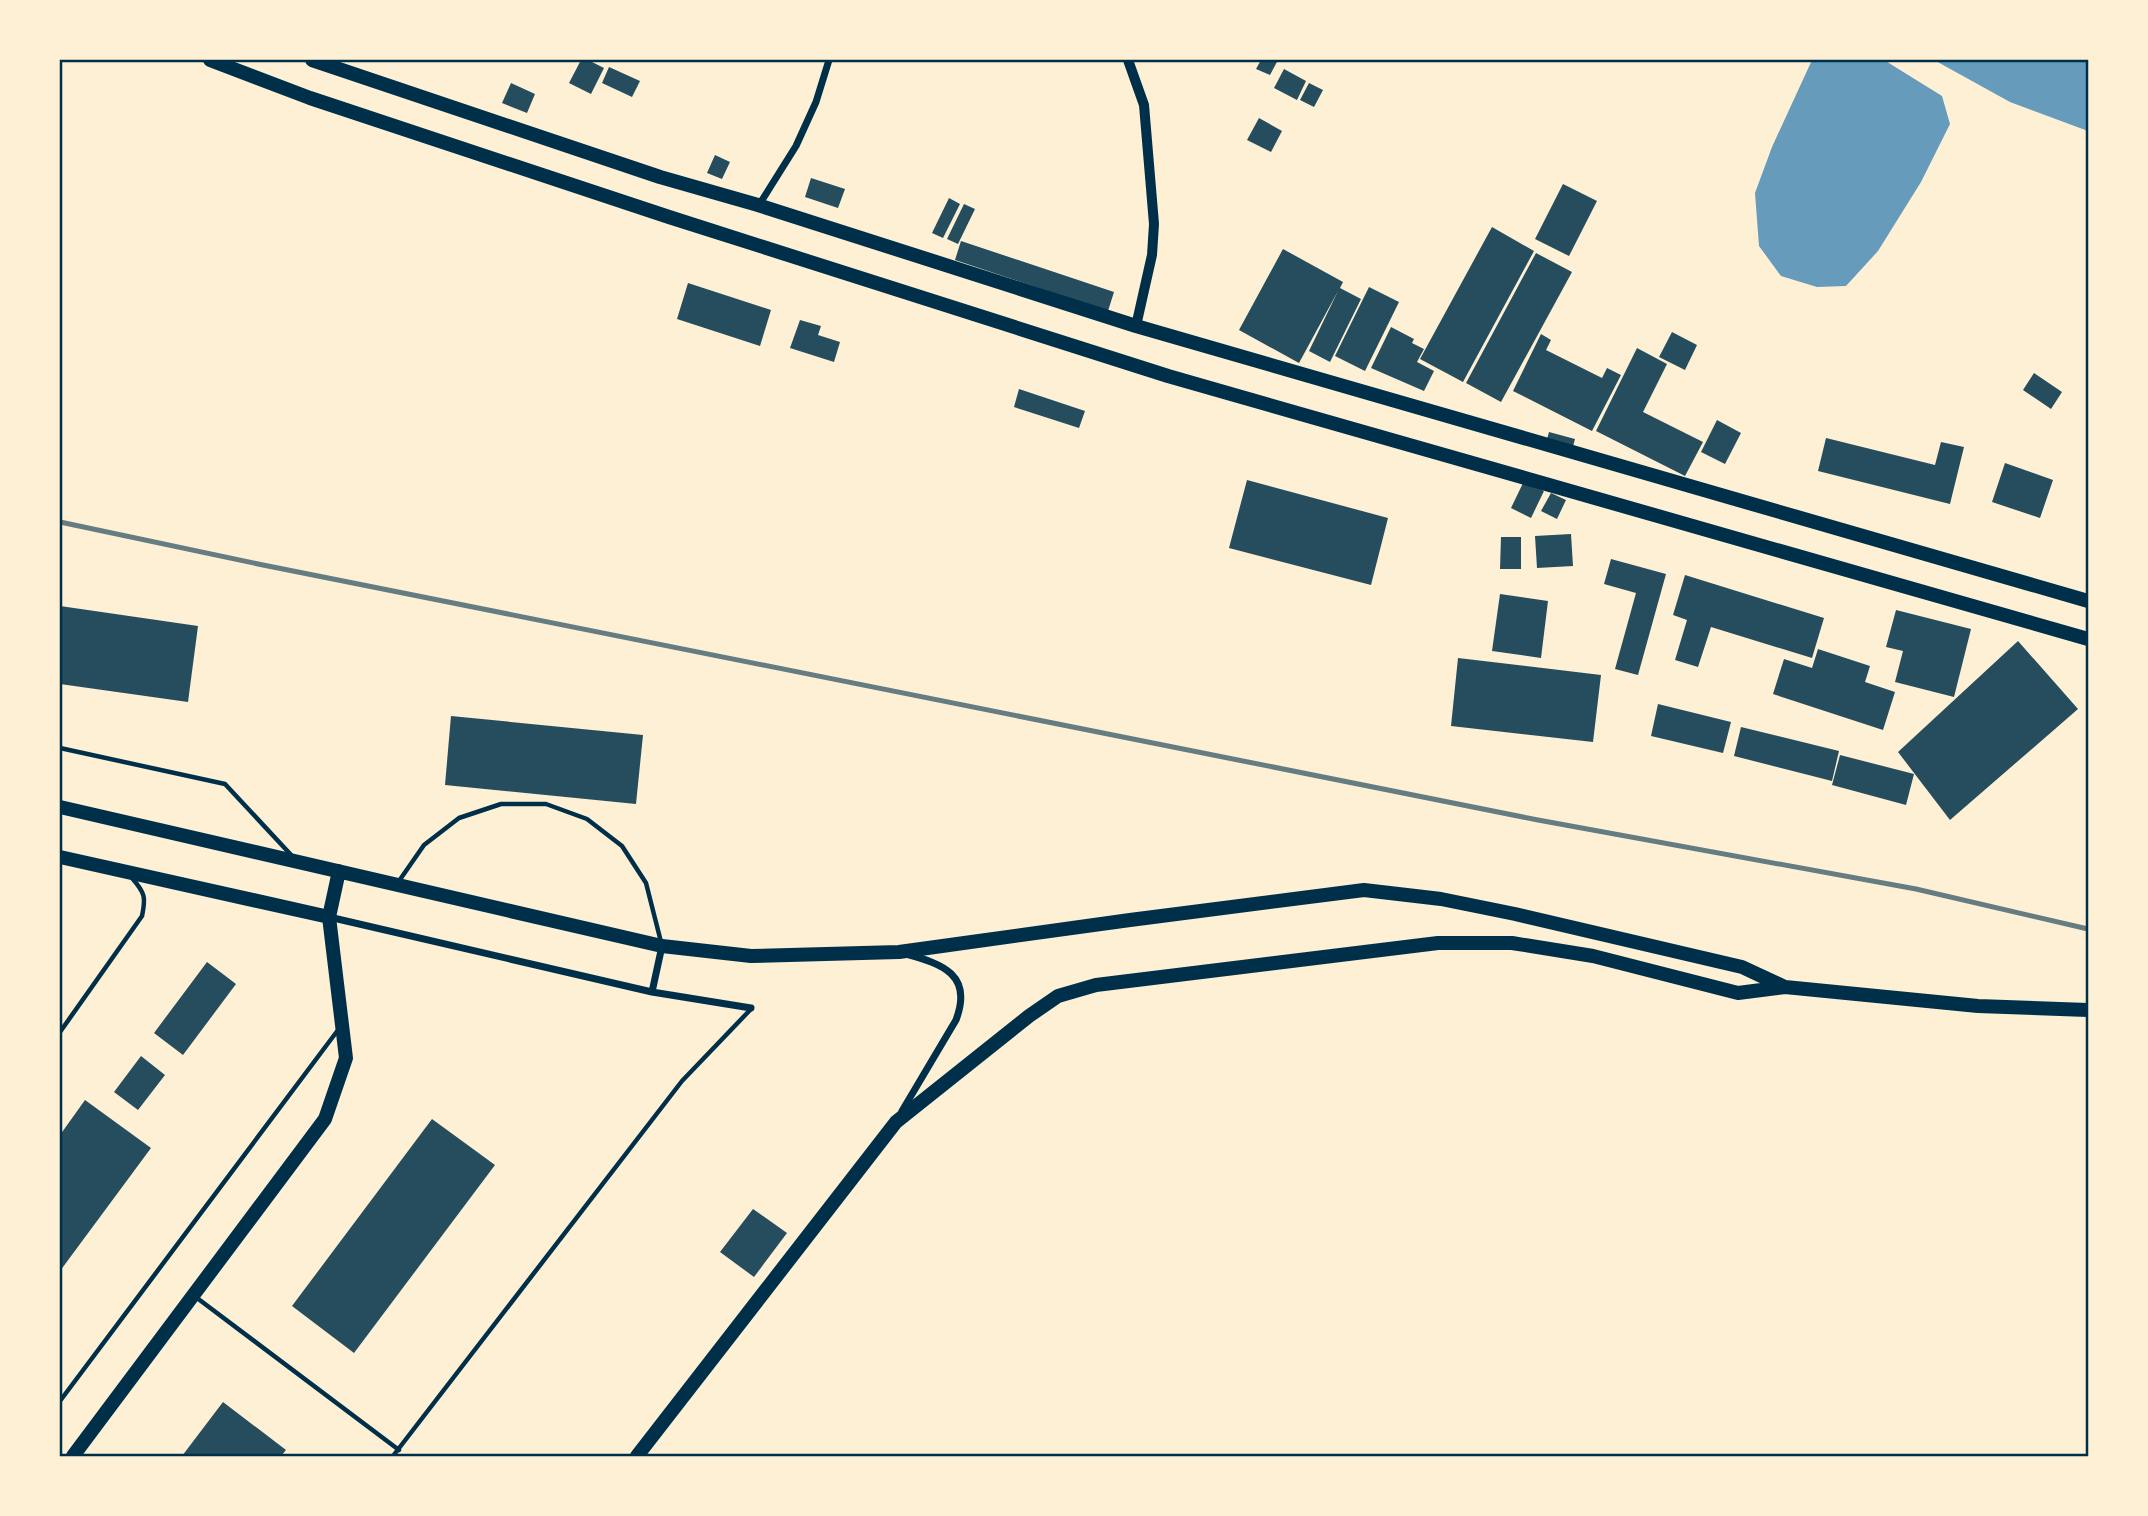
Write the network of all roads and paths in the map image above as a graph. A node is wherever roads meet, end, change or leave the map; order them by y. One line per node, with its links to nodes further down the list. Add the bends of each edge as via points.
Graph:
1 (210, 60): 8 (highway, via 669,218 1168,376)
2 (312, 60): 5 (highway, via 660,177)
3 (829, 60): 5 (street, via 796,146)
4 (1128, 60): 6 (street, via 1144,105 1154,224 1152,256)
5 (758, 205): 6 (highway)
6 (1136, 326): 7 (highway)
7 (2088, 601)
8 (2088, 639)
9 (60, 748): 12 (lane, via 225,785)
10 (60, 807): 12 (highway)
11 (60, 857): 14 (highway)
12 (297, 861): 13 (highway)
13 (339, 871): 15 (highway); 16 (highway)
14 (128, 873): 16 (highway); 24 (lane, via 145,900 142,916)
15 (397, 884): 17 (highway); 17 (lane, via 424,845 459,818 501,804 546,804 587,819 622,846 646,884)
16 (329, 917): 20 (street); 23 (highway)
17 (662, 946): 18 (highway, via 751,957); 20 (street)
18 (899, 952): 19 (highway, via 1364,890 1515,914 1742,967); 25 (street, via 950,972 961,995 961,1008)
19 (1786, 987): 22 (highway, via 1978,1006); 25 (highway, via 1738,993 1593,956 1512,943 1438,943 1096,985 1058,996)
20 (652, 992): 21 (street)
21 (751, 1008): 28 (lane, via 682,1081)
22 (2088, 1010)
23 (342, 1025): 26 (highway, via 345,1058 325,1119); 27 (lane)
24 (60, 1032)
25 (896, 1122): 31 (highway)
26 (193, 1295): 28 (lane); 29 (highway)
27 (60, 1401)
28 (399, 1450): 30 (lane)
29 (73, 1457)
30 (393, 1457)
31 (637, 1457)

